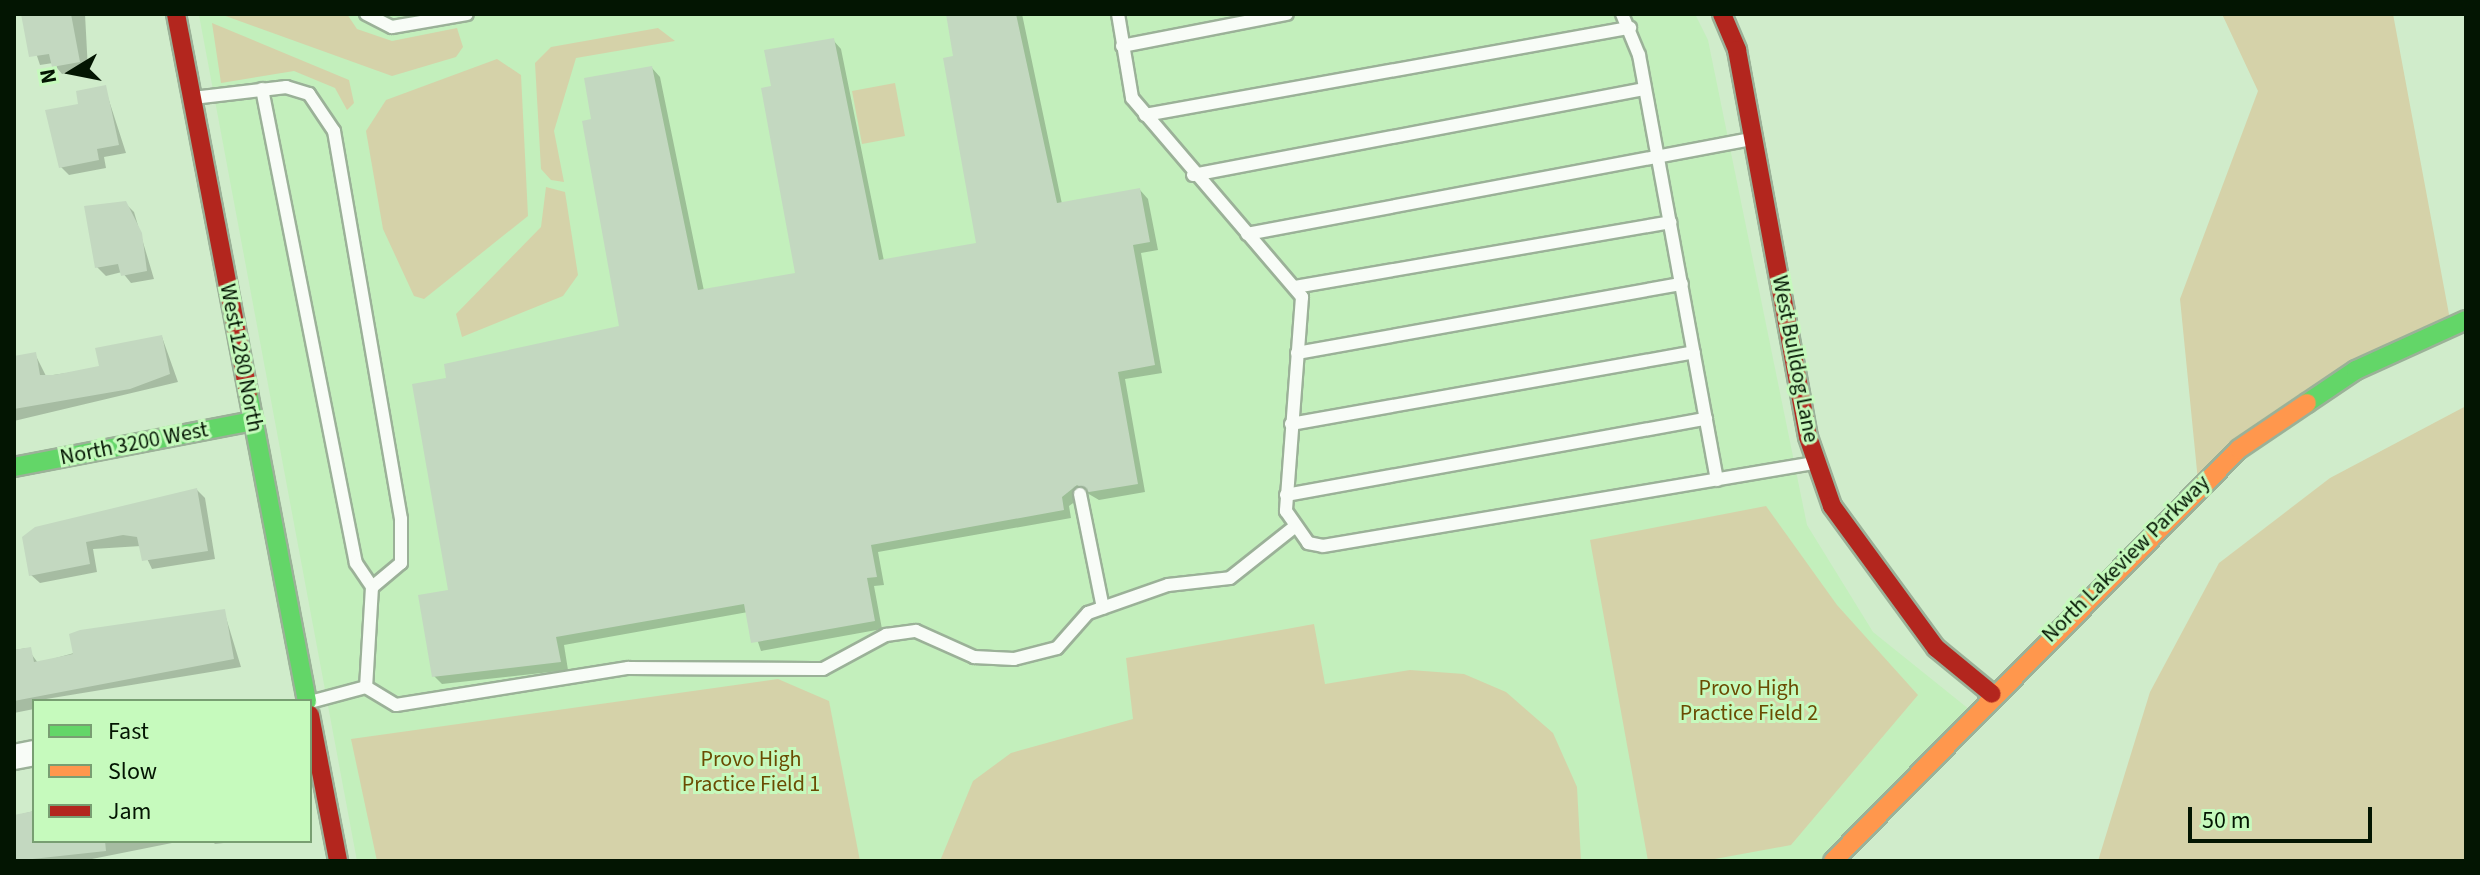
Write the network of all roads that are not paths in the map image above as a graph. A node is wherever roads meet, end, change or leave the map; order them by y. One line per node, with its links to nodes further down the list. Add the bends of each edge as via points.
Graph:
1 (176, 14): 12 (street, West 1280 North)
2 (366, 14): 3 (lane, via 392,27)
3 (467, 14)
4 (1118, 14): 9 (lane)
5 (1287, 14): 9 (lane)
6 (1622, 14): 8 (lane)
7 (1722, 14): 14 (street, West Bulldog Lane)
8 (1630, 28): 11 (lane); 13 (lane)
9 (1122, 46): 13 (lane, via 1132,98)
10 (262, 89): 12 (lane); 33 (lane, via 356,563); 33 (lane, via 309,94 334,131 401,519 401,563)
11 (1645, 89): 15 (lane); 16 (lane)
12 (190, 98): 25 (street, West 1280 North)
13 (1145, 115): 16 (lane)
14 (1753, 139): 15 (lane); 27 (street, West Bulldog Lane)
15 (1658, 156): 17 (lane); 18 (lane)
16 (1193, 175): 18 (lane)
17 (1670, 222): 19 (lane); 20 (lane)
18 (1247, 234): 20 (lane)
19 (1682, 284): 22 (lane); 23 (lane)
20 (1295, 287): 23 (lane, via 1302,297)
21 (2466, 320): 36 (street, North Lakeview Parkway, via 2356,370 2239,449)
22 (1694, 352): 24 (lane); 26 (lane)
23 (1297, 353): 26 (lane)
24 (1706, 419): 29 (lane); 31 (lane)
25 (253, 421): 28 (street, North 3200 West); 37 (street, West 1280 North)
26 (1291, 424): 31 (lane)
27 (1817, 463): 29 (lane); 36 (street, West Bulldog Lane, via 1832,506 1869,565 1936,648)
28 (14, 467)
29 (1717, 480): 32 (lane, via 1323,546)
30 (1080, 494): 34 (lane)
31 (1286, 495): 32 (lane)
32 (1293, 528): 34 (lane, via 1230,578 1168,585)
33 (372, 587): 35 (lane, via 374,658)
34 (1103, 608): 35 (lane, via 1088,613 1057,648 1014,659 974,657 916,631 886,635 823,669 628,668 396,705)
35 (366, 687): 38 (lane)
36 (1992, 694): 41 (street, North Lakeview Parkway)
37 (308, 699)
38 (312, 701)
39 (312, 725): 40 (street)
40 (338, 861)
41 (1833, 861)

